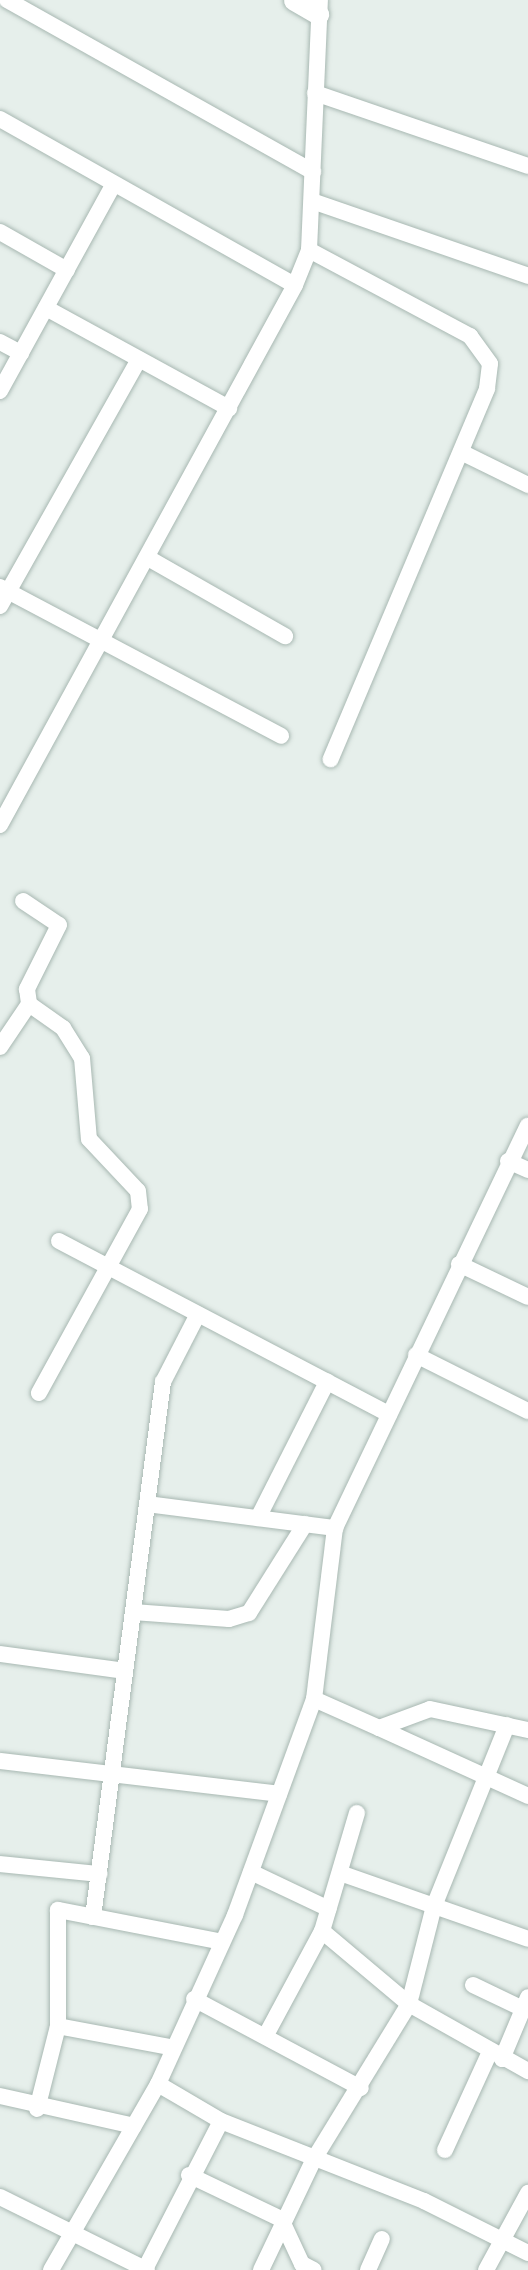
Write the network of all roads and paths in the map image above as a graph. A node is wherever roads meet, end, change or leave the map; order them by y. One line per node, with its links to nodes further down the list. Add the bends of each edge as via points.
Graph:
1 (7, 0): 7 (street)
2 (294, 0): 3 (street)
3 (319, 7): 4 (street)
4 (315, 93): 6 (street); 7 (street)
5 (0, 120): 8 (street)
6 (528, 166)
7 (313, 172): 9 (street)
8 (114, 184): 12 (street); 14 (street)
9 (312, 201): 11 (street); 13 (street)
10 (0, 232): 12 (street)
11 (309, 250): 14 (street); 21 (street, via 470,336 485,352 487,389)
12 (67, 270): 15 (street)
13 (528, 276)
14 (295, 285): 20 (street)
15 (46, 308): 17 (street); 18 (street)
16 (0, 341): 17 (street)
17 (21, 353): 19 (street)
18 (139, 359): 20 (street); 24 (street)
19 (0, 391)
20 (229, 408): 23 (street)
21 (461, 452): 22 (street); 29 (street)
22 (528, 485)
23 (148, 558): 26 (street); 27 (street)
24 (4, 589): 25 (street); 27 (street)
25 (0, 607)
26 (285, 636)
27 (103, 641): 28 (street); 30 (street)
28 (281, 736)
29 (331, 759)
30 (0, 825)
31 (23, 901): 32 (street, via 59,925 27,989)
32 (29, 1004): 33 (street); 39 (street, via 63,1028 82,1058 89,1139 138,1191 140,1209)
33 (0, 1047)
34 (528, 1126): 35 (street)
35 (509, 1161): 36 (street); 38 (street)
36 (528, 1170)
37 (59, 1241): 39 (street)
38 (459, 1264): 40 (street); 42 (street)
39 (105, 1265): 41 (street); 44 (street)
40 (528, 1297)
41 (198, 1314): 43 (street); 47 (street, via 163,1382)
42 (416, 1355): 45 (street); 46 (street)
43 (327, 1382): 46 (street); 48 (street)
44 (39, 1393)
45 (528, 1411)
46 (389, 1414): 50 (street)
47 (147, 1504): 48 (street); 51 (street)
48 (258, 1518): 49 (street)
49 (305, 1524): 50 (street); 51 (street, via 249,1612 229,1619)
50 (335, 1528): 54 (street)
51 (133, 1612): 53 (street)
52 (0, 1654): 53 (street)
53 (125, 1671): 59 (street)
54 (314, 1699): 56 (street); 61 (street)
55 (508, 1725): 56 (street, via 429,1709); 57 (street); 60 (street)
56 (379, 1728): 60 (street)
57 (528, 1730)
58 (0, 1761): 59 (street)
59 (112, 1774): 61 (street); 67 (street)
60 (488, 1774): 62 (street); 68 (street)
61 (279, 1794): 65 (street)
62 (528, 1796)
63 (357, 1813): 66 (street)
64 (0, 1864): 67 (street)
65 (251, 1872): 69 (street); 73 (street)
66 (340, 1873): 68 (street); 69 (street)
67 (99, 1874): 70 (street)
68 (434, 1906): 72 (street); 77 (street)
69 (329, 1909): 71 (street)
70 (93, 1917): 73 (street); 78 (street, via 58,1910)
71 (322, 1931): 77 (street); 79 (street)
72 (528, 1939)
73 (222, 1942): 75 (street)
74 (473, 1985): 76 (street)
75 (194, 1999): 79 (street); 80 (street)
76 (525, 2003): 81 (street)
77 (409, 2004): 81 (street); 84 (street)
78 (58, 2026): 80 (street); 86 (street)
79 (266, 2035): 84 (street)
80 (169, 2047): 83 (street)
81 (496, 2057): 82 (street); 89 (street)
82 (528, 2071)
83 (158, 2084): 87 (street); 88 (street)
84 (361, 2088): 90 (street)
85 (0, 2096): 86 (street)
86 (37, 2109): 88 (street)
87 (221, 2121): 90 (street); 91 (street)
88 (134, 2126): 95 (street)
89 (445, 2150)
90 (314, 2159): 94 (street); 97 (street, via 424,2201)
91 (189, 2175): 94 (street); 99 (street)
92 (528, 2193): 97 (street)
93 (0, 2197): 95 (street)
94 (281, 2219): 101 (street); 102 (street, via 302,2264)
95 (72, 2232): 99 (street); 100 (street)
96 (382, 2239): 103 (street)
97 (500, 2240): 98 (street); 104 (street)
98 (528, 2253)
99 (140, 2268)
100 (51, 2270)
101 (261, 2270)
102 (314, 2270)
103 (368, 2270)
104 (486, 2270)

